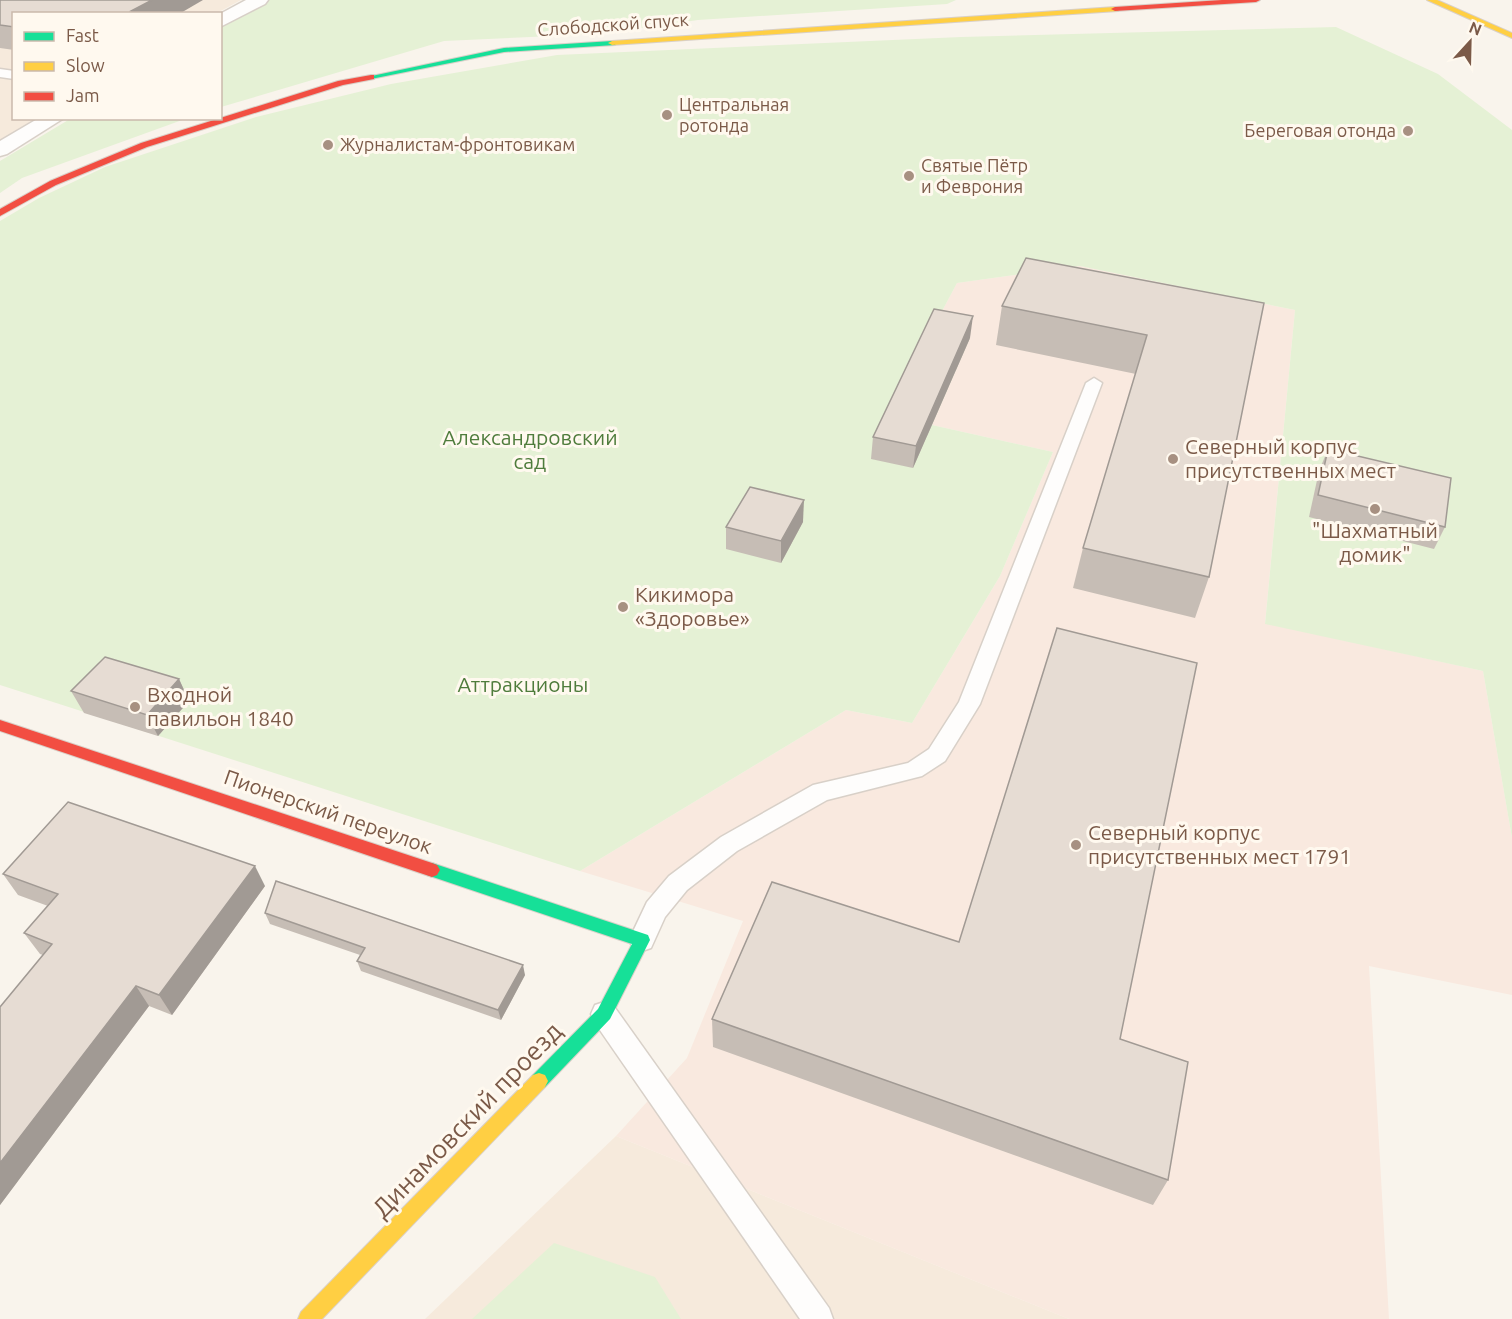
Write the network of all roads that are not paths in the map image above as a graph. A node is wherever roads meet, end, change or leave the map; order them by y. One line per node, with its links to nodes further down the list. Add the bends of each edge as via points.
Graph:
1 (259, 0): 4 (street)
2 (1256, 0): 8 (street, Слободской спуск, via 504,50 341,83 144,145 52,183)
3 (1431, 0): 5 (street)
4 (222, 21)
5 (1512, 36)
6 (51, 120): 7 (street)
7 (0, 150)
8 (0, 213)
9 (1094, 383): 11 (lane, via 969,704 937,755 914,770 822,792 729,844 678,883 656,910)
10 (0, 724): 11 (street, Пионерский переулок)
11 (642, 940): 12 (street, Динамовский проезд)
12 (604, 1014): 13 (street, Динамовский проезд); 14 (lane)
13 (308, 1319)
14 (818, 1319)

